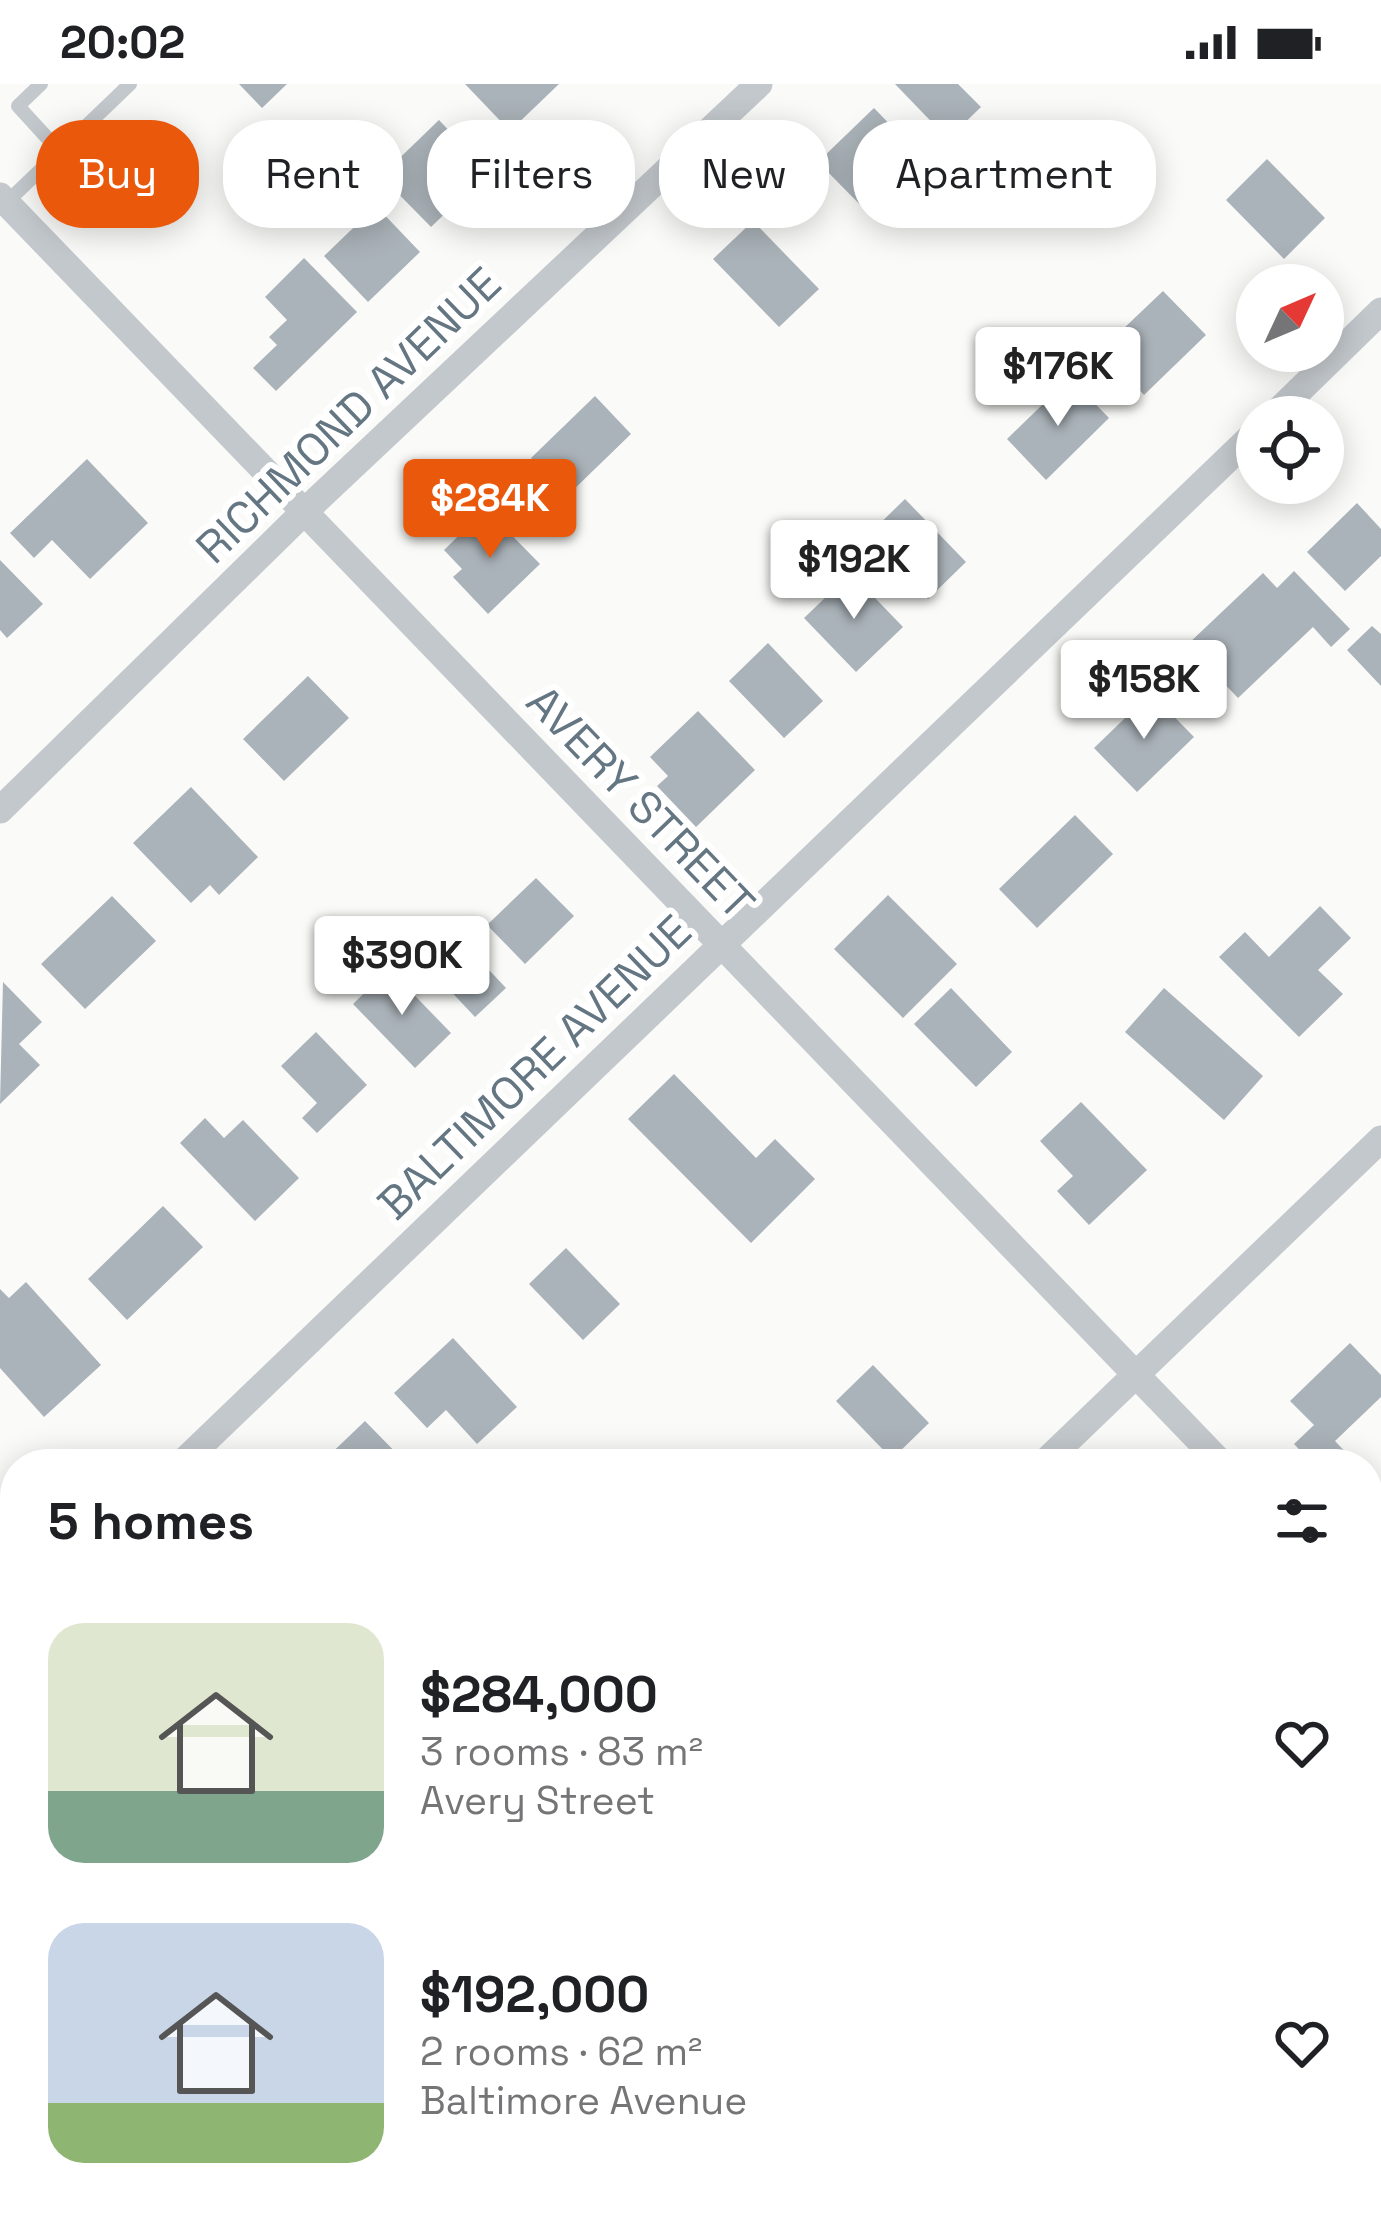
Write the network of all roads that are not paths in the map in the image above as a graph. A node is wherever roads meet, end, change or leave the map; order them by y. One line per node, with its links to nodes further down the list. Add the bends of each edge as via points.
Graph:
1 (41, 84): 5 (lane, via 18,106)
2 (130, 84): 4 (lane)
3 (759, 84): 11 (street, RICHMOND AVENUE)
4 (93, 120)
5 (36, 126)
6 (36, 172): 7 (lane)
7 (3, 200): 11 (street, AVERY STREET)
8 (1381, 311): 9 (street)
9 (1294, 396)
10 (1236, 451): 13 (street, BALTIMORE AVENUE)
11 (303, 513): 12 (street, RICHMOND AVENUE); 13 (street, AVERY STREET)
12 (0, 810)
13 (721, 946): 15 (street, AVERY STREET); 16 (street, BALTIMORE AVENUE)
14 (1381, 1139): 15 (street)
15 (1135, 1375): 17 (street); 18 (street, AVERY STREET)
16 (197, 1449)
17 (1058, 1449)
18 (1207, 1449)

